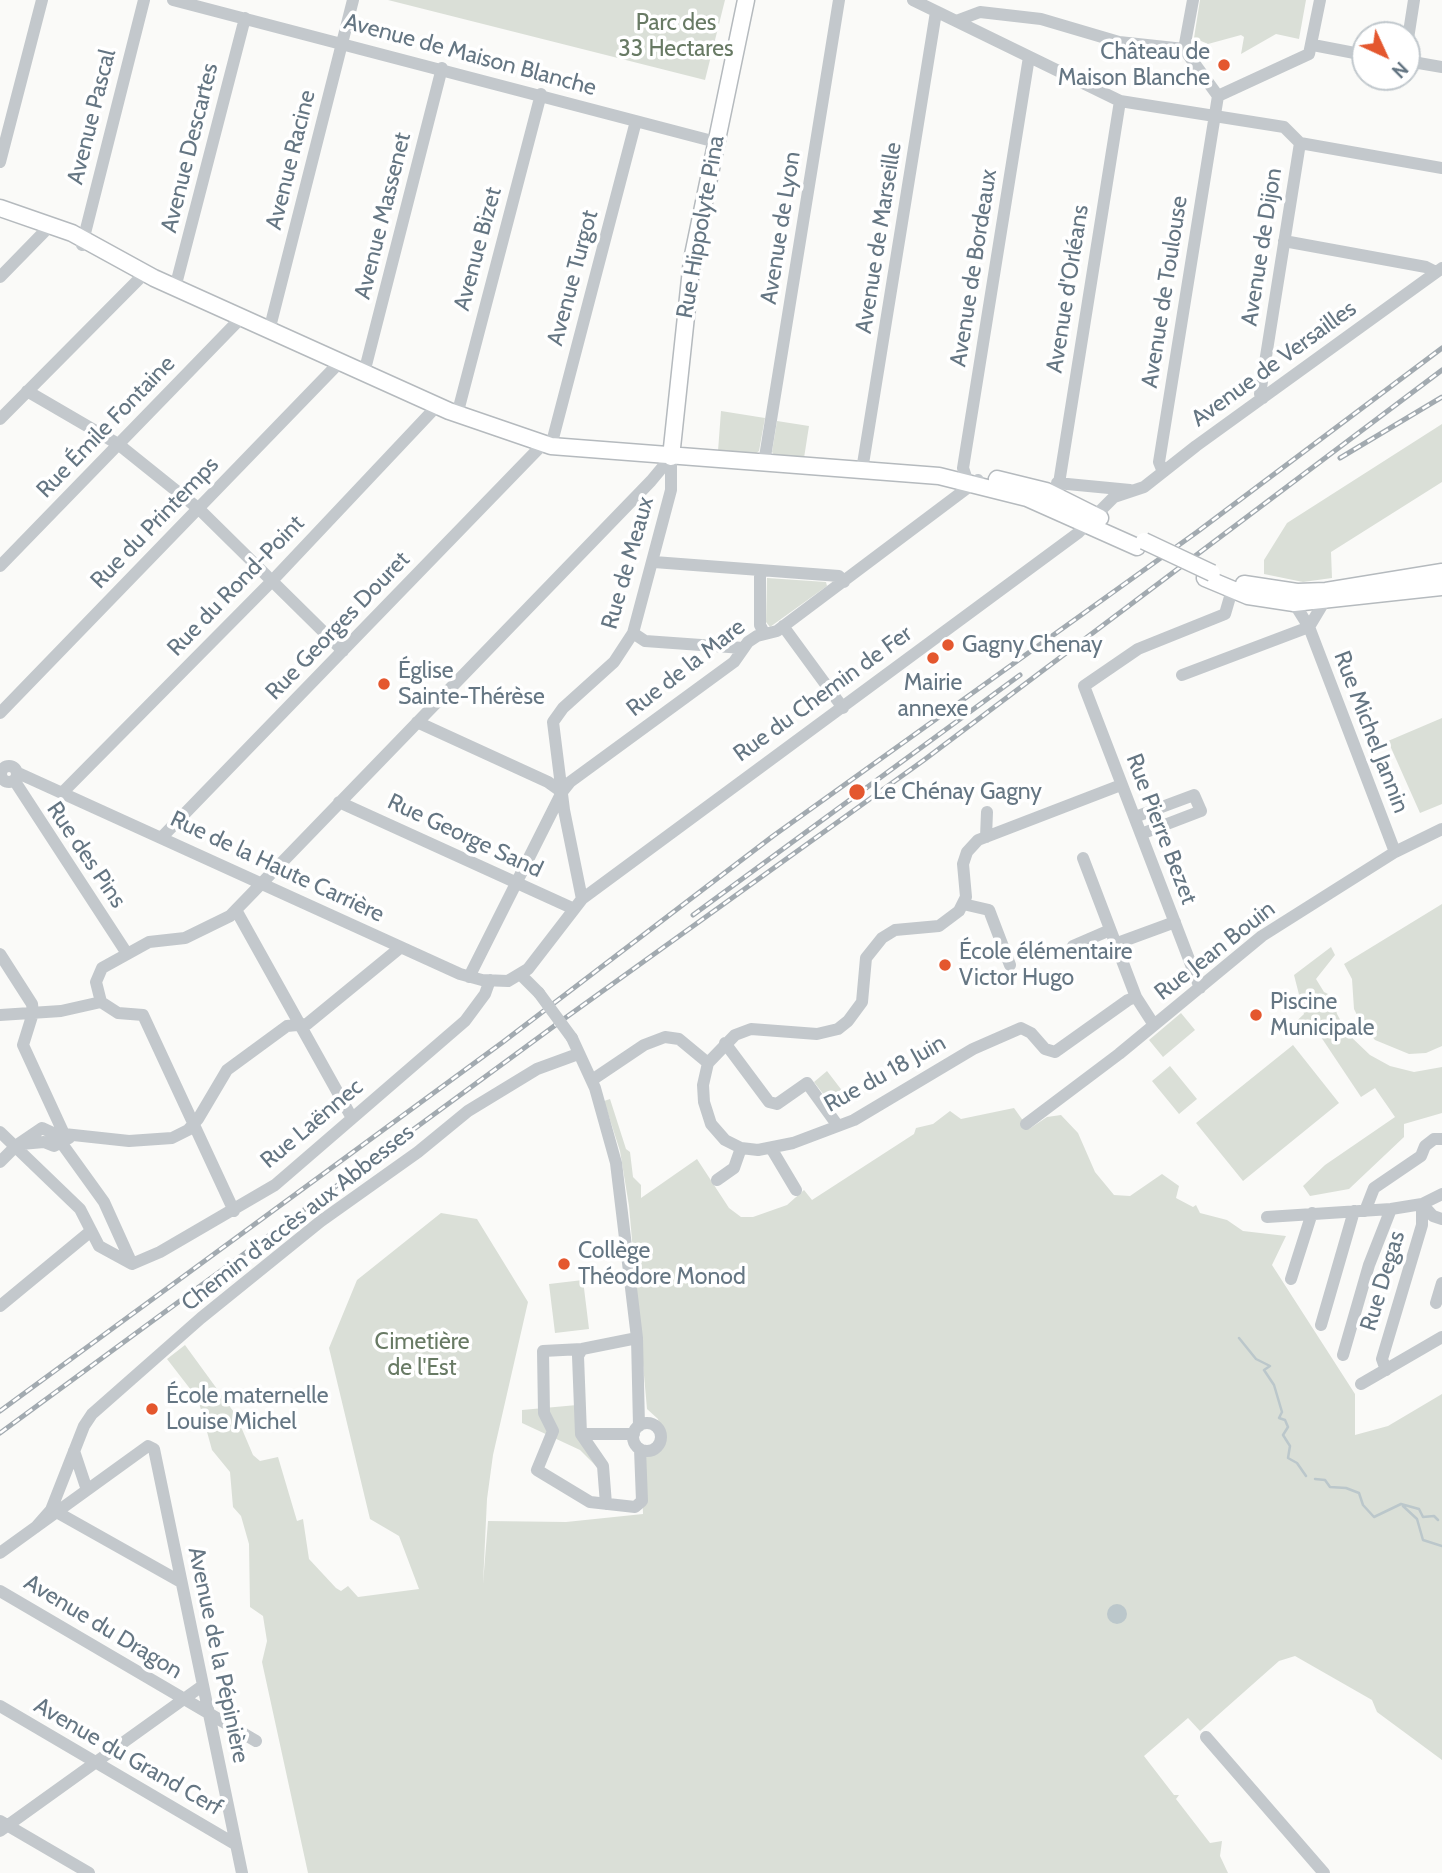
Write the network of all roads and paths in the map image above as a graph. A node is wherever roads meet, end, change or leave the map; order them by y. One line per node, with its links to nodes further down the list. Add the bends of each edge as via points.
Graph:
1 (42, 0): 30 (street)
2 (144, 0): 35 (street, Avenue Pascal)
3 (173, 0): 12 (street, Avenue de Maison Blanche)
4 (353, 0): 15 (street, Avenue Racine)
5 (746, 0): 28 (main road, Rue Hippolyte Pina)
6 (839, 0): 52 (street, Avenue de Lyon)
7 (913, 0): 11 (street)
8 (1193, 0): 17 (street)
9 (1320, 0): 16 (street)
10 (1414, 0): 14 (street)
11 (936, 12): 13 (street); 53 (street, Avenue de Marseille)
12 (245, 19): 15 (street, Avenue de Maison Blanche); 39 (street, Avenue Descartes)
13 (956, 21): 17 (street, via 980,12 1041,19 1119,42); 19 (street)
14 (1411, 21)
15 (342, 44): 22 (street, Avenue de Maison Blanche); 41 (street, Avenue Racine)
16 (1313, 45): 18 (street); 24 (street, via 1308,54 1292,63)
17 (1184, 49): 24 (street)
18 (1351, 52)
19 (1029, 57): 25 (street); 55 (street, Avenue de Bordeaux)
20 (1421, 63): 21 (street)
21 (1442, 67)
22 (442, 68): 23 (street, Avenue de Maison Blanche); 43 (street, Avenue Massenet)
23 (541, 94): 27 (street, Avenue de Maison Blanche); 47 (street, Avenue Bizet)
24 (1218, 96): 26 (street, Avenue de Toulouse)
25 (1120, 102): 26 (street); 58 (street, Avenue d'Orléans)
26 (1214, 118): 29 (street, via 1284,127); 54 (street, Avenue de Toulouse, via 1159,462)
27 (636, 121): 28 (street, Avenue de Maison Blanche); 50 (street, Avenue Turgot)
28 (716, 142): 51 (main road, Rue Hippolyte Pina, via 689,281)
29 (1300, 143): 31 (street); 34 (street, Avenue de Dijon)
30 (0, 162)
31 (1442, 168)
32 (0, 208): 33 (main road)
33 (47, 226): 35 (main road); 38 (street)
34 (1284, 241): 36 (street); 45 (street, Avenue de Dijon, via 1260,394)
35 (83, 242): 37 (main road)
36 (1439, 270): 45 (street, Avenue de Versailles)
37 (145, 273): 39 (main road); 44 (street)
38 (0, 277)
39 (175, 288): 40 (main road)
40 (242, 318): 41 (main road); 49 (street, Rue Émile Fontaine)
41 (269, 331): 42 (main road)
42 (340, 362): 43 (main road); 59 (street, Rue du Printemps)
43 (364, 373): 46 (main road)
44 (27, 391): 48 (street); 49 (street)
45 (1263, 398): 54 (street, Avenue de Versailles)
46 (437, 406): 47 (main road); 66 (street, Rue du Rond-Point)
47 (457, 415): 50 (main road)
48 (0, 419)
49 (118, 444): 59 (street); 62 (street, Rue Émile Fontaine)
50 (548, 445): 51 (main road); 77 (street, Rue Georges Douret)
51 (671, 457): 52 (main road); 61 (street, Rue de Meaux, via 671,490); 81 (street)
52 (764, 463): 53 (main road)
53 (862, 470): 55 (main road)
54 (1163, 472): 57 (street, Avenue de Versailles)
55 (968, 481): 58 (main road); 58 (main road, via 1021,485); 67 (street, Rue de la Mare)
56 (1075, 485): 57 (street); 58 (street); 60 (street, via 1095,495)
57 (1130, 491): 60 (street, Avenue de Versailles, via 1114,497)
58 (1057, 496): 60 (main road)
59 (199, 509): 66 (street); 80 (street, Rue du Printemps)
60 (1096, 515): 65 (main road, bridge, via 1140,544); 79 (street, Rue du Chemin de Fer)
61 (654, 562): 63 (street); 74 (street, Rue de Meaux)
62 (0, 566)
63 (760, 570): 67 (street, via 839,576); 75 (street)
64 (1442, 572): 65 (main road, via 1297,592)
65 (1209, 576): 69 (main road)
66 (271, 582): 77 (street); 85 (street, Rue du Rond-Point)
67 (844, 582): 72 (street, Rue de la Mare)
68 (1442, 587): 70 (main road)
69 (1232, 590): 71 (main road); 83 (street, Rue Pierre Bezet, via 1224,614 1138,649 1084,686)
70 (1324, 602): 71 (main road); 73 (street)
71 (1294, 603): 73 (street, Rue Michel Jannin)
72 (783, 626): 75 (street, Rue de la Mare); 79 (street)
73 (1309, 627): 78 (street); 93 (street, Rue Michel Jannin)
74 (633, 633): 76 (street, via 645,641); 84 (street, Rue de Meaux, via 614,663 553,722)
75 (764, 633): 76 (street, Rue de la Mare)
76 (743, 648): 84 (street, Rue de la Mare, via 734,662)
77 (343, 651): 91 (street, Rue Georges Douret)
78 (1182, 676)
79 (842, 707): 97 (street, Rue du Chemin de Fer)
80 (0, 713)
81 (418, 722): 84 (street); 86 (street)
82 (6, 773): 85 (street, Rue de la Haute Carrière); 106 (street, Rue des Pins)
83 (1121, 785): 88 (street, Rue Pierre Bezet); 92 (street)
84 (562, 792): 95 (street); 97 (street, Rue de Meaux)
85 (62, 793): 91 (street, Rue de la Haute Carrière)
86 (339, 802): 95 (street, Rue George Sand); 96 (street)
87 (987, 812): 92 (street)
88 (1135, 817): 90 (street, Rue Pierre Bezet); 90 (street, via 1194,795 1200,811)
89 (1442, 829): 93 (street, Rue Jean Bouin)
90 (1141, 834): 101 (street, Rue Pierre Bezet)
91 (162, 837): 96 (street, Rue de la Haute Carrière)
92 (986, 837): 98 (street, via 965,856)
93 (1395, 852): 112 (street, Rue Jean Bouin, via 1262,936)
94 (1083, 858): 102 (street)
95 (516, 883): 99 (street, Rue George Sand); 110 (street)
96 (261, 884): 100 (street); 105 (street, Rue de la Haute Carrière)
97 (582, 899): 99 (street)
98 (963, 904): 108 (street, via 989,910); 119 (street, via 939,926 895,930 881,938 866,958 862,1002 838,1029 817,1034 751,1029)
99 (572, 908): 109 (street)
100 (236, 910): 106 (street, via 185,938 149,942); 118 (street)
101 (1175, 922): 103 (street); 112 (street, Rue Pierre Bezet)
102 (1110, 930): 103 (street); 104 (street)
103 (1115, 944): 113 (street)
104 (1073, 946)
105 (401, 947): 110 (street, Rue de la Haute Carrière); 118 (street)
106 (126, 952): 114 (street, via 102,968 96,982)
107 (0, 954): 115 (street, via 32,1004)
108 (1010, 965)
109 (522, 976): 111 (street, Rue de la Haute Carrière); 120 (street, bridge, via 572,1038)
110 (469, 977): 111 (street, Rue de la Haute Carrière)
111 (491, 980): 124 (street, Rue Laënnec, via 465,1021)
112 (1200, 988): 117 (street, Rue Jean Bouin)
113 (1136, 997): 117 (street); 127 (street, Rue du 18 Juin, via 1055,1052 1021,1028 973,1049 870,1112)
114 (101, 1002): 115 (street); 126 (street, via 118,1013 143,1015)
115 (33, 1013): 116 (street); 123 (street, via 23,1045)
116 (0, 1015)
117 (1154, 1025): 125 (street, Rue Jean Bouin)
118 (300, 1026): 124 (street); 126 (street, via 287,1026 227,1070)
119 (725, 1043): 121 (street); 127 (street, via 769,1102 777,1104 807,1083)
120 (578, 1054): 122 (street); 162 (street, Chemin d'accès aux Abbesses, via 537,1069 468,1111 321,1221 97,1409)
121 (708, 1063): 122 (street, via 678,1039 666,1037 644,1045); 133 (street, via 703,1085 707,1115 715,1131)
122 (592, 1080): 154 (street, via 616,1163)
123 (54, 1112): 128 (street, via 54,1118); 130 (street)
124 (352, 1118): 141 (street, Rue Laënnec, via 275,1185)
125 (1026, 1124)
126 (193, 1125): 130 (street, via 172,1138); 141 (street)
127 (838, 1126): 134 (street, Rue du 18 Juin)
128 (42, 1128): 130 (street); 132 (street)
129 (0, 1132): 132 (street)
130 (67, 1139): 132 (street, via 54,1146 44,1142); 147 (street, via 104,1202)
131 (1442, 1139): 142 (street, via 1424,1146 1422,1156 1374,1188)
132 (17, 1145): 135 (street); 146 (street, via 80,1209)
133 (741, 1148): 134 (street, Rue du 18 Juin); 136 (street, via 734,1168)
134 (771, 1148): 137 (street)
135 (0, 1163)
136 (717, 1180)
137 (796, 1190)
138 (1442, 1194): 139 (street)
139 (1422, 1204): 140 (street); 145 (street); 157 (street, Rue Degas, via 1422,1225 1382,1359)
140 (1391, 1209): 142 (street); 156 (street)
141 (234, 1211): 147 (street, Rue Laënnec)
142 (1359, 1211): 143 (street); 152 (street)
143 (1312, 1213): 144 (street); 148 (street)
144 (1267, 1217)
145 (1442, 1219)
146 (91, 1231): 147 (street, via 99,1246); 151 (street)
147 (132, 1264)
148 (1291, 1279)
149 (1442, 1283): 150 (street)
150 (1436, 1303)
151 (0, 1306)
152 (1321, 1325)
153 (1442, 1337): 157 (street)
154 (637, 1338): 155 (street); 159 (street)
155 (582, 1349): 160 (street, via 578,1356); 166 (street, via 548,1349 541,1355 544,1413 553,1431 537,1470 590,1502)
156 (1343, 1355)
157 (1386, 1370): 158 (street)
158 (1361, 1384)
159 (637, 1430): 160 (street); 161 (street, via 635,1443); 161 (street, via 652,1424 661,1439 653,1450)
160 (581, 1434): 166 (street, via 603,1466)
161 (640, 1450): 166 (street, via 639,1506)
162 (74, 1451): 163 (street); 164 (street, Chemin d'accès aux Abbesses)
163 (79, 1471): 164 (street); 165 (street)
164 (63, 1477): 167 (street, Chemin d'accès aux Abbesses)
165 (87, 1490): 167 (street); 169 (street, Avenue de la Pépinière, via 151,1446)
166 (606, 1504)
167 (59, 1506): 168 (street); 169 (street)
168 (0, 1553)
169 (181, 1581): 171 (street, Avenue de la Pépinière)
170 (0, 1591): 172 (street, Avenue du Dragon)
171 (202, 1686): 172 (street); 174 (street, Avenue de la Pépinière)
172 (183, 1698): 174 (street, Avenue du Dragon); 177 (street)
173 (0, 1706): 177 (street, Avenue du Grand Cerf)
174 (209, 1716): 176 (street, Avenue du Dragon); 179 (street, Avenue de la Pépinière)
175 (1206, 1737): 182 (street)
176 (257, 1741)
177 (96, 1762): 178 (street); 179 (street, Avenue du Grand Cerf)
178 (3, 1826): 180 (street)
179 (235, 1844): 181 (street, Avenue de la Pépinière)
180 (89, 1873)
181 (242, 1873)
182 (1324, 1873)

